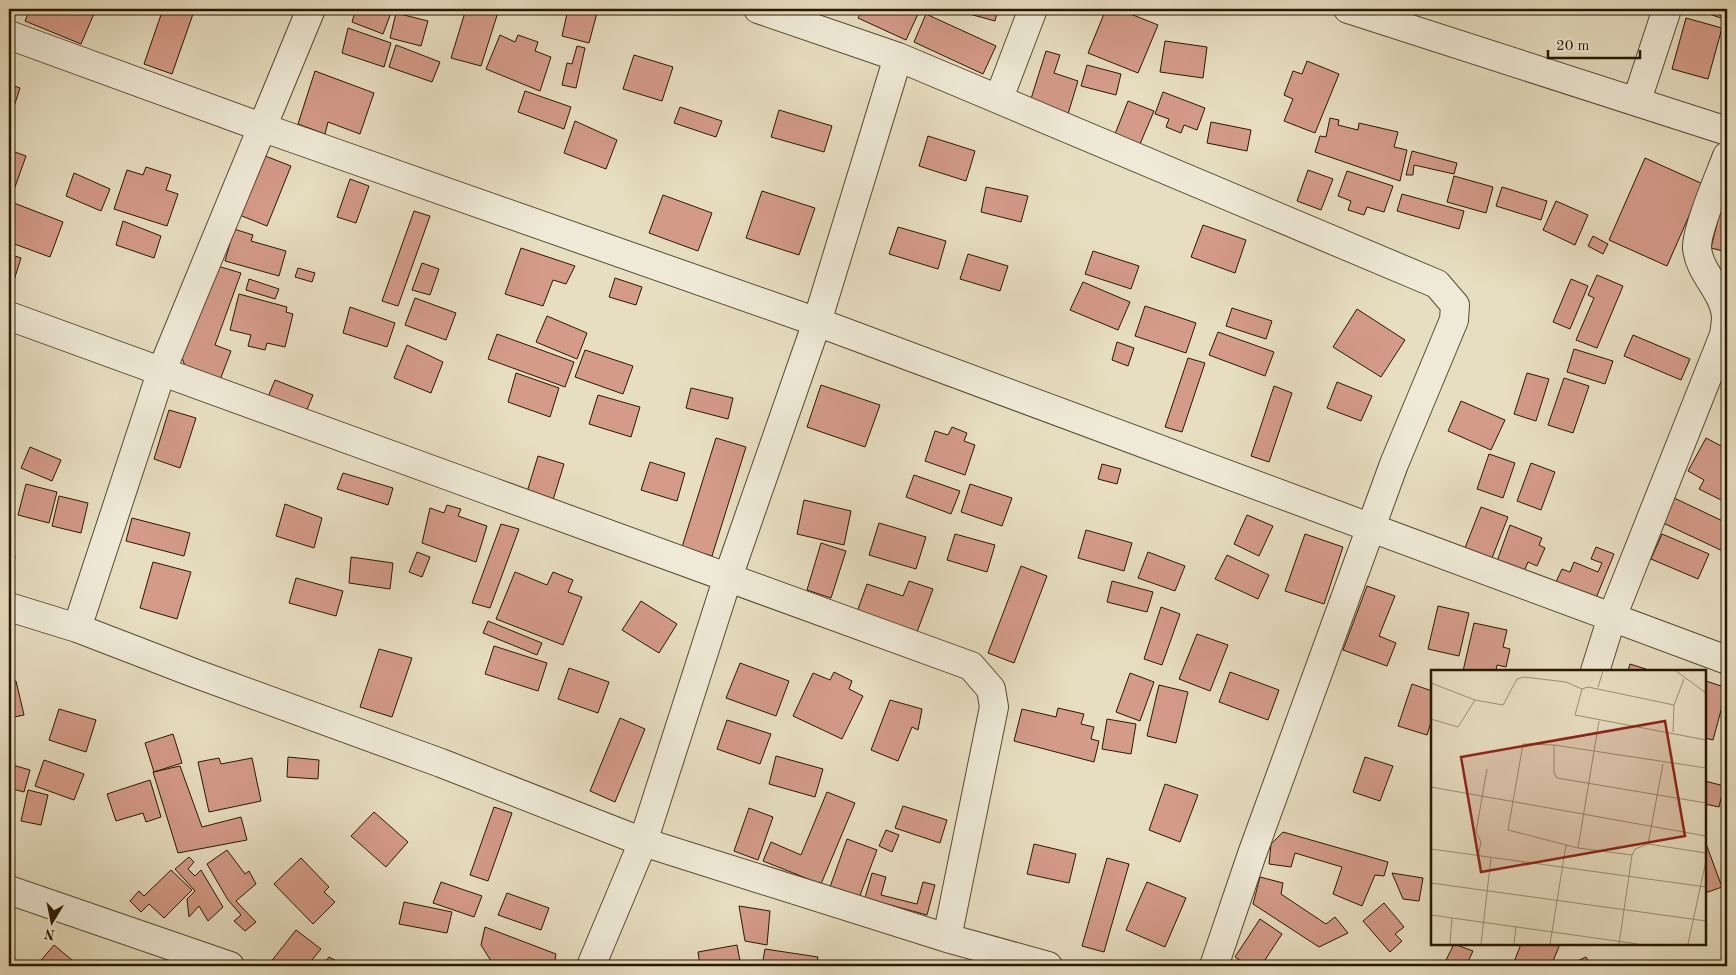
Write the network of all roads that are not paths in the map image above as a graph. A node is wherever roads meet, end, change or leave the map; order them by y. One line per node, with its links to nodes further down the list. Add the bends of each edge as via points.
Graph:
1 (311, 9): 10 (street)
2 (758, 9): 7 (street)
3 (1034, 9): 8 (street)
4 (1348, 9): 9 (street)
5 (1667, 9): 9 (street)
6 (9, 35): 10 (street)
7 (898, 57): 8 (street); 14 (street)
8 (999, 98): 16 (street, via 1437,284 1448,295 1455,305 1454,320)
9 (1637, 100): 11 (street)
10 (261, 127): 14 (street); 15 (street)
11 (1727, 131)
12 (1727, 156): 19 (street, via 1697,248 1726,315 1724,335)
13 (9, 316): 15 (street)
14 (817, 322): 16 (street); 17 (street)
15 (162, 370): 17 (street); 20 (street)
16 (1371, 528): 19 (street); 29 (street)
17 (727, 580): 23 (street); 25 (street, via 971,666 991,688 994,707)
18 (9, 607): 20 (street)
19 (1612, 617): 21 (street); 22 (street)
20 (77, 628): 23 (street)
21 (1727, 660)
22 (1594, 670)
23 (643, 842): 25 (street); 27 (street)
24 (9, 890): 26 (street)
25 (947, 938): 28 (street)
26 (230, 966)
27 (591, 966)
28 (1048, 966)
29 (1214, 966)

